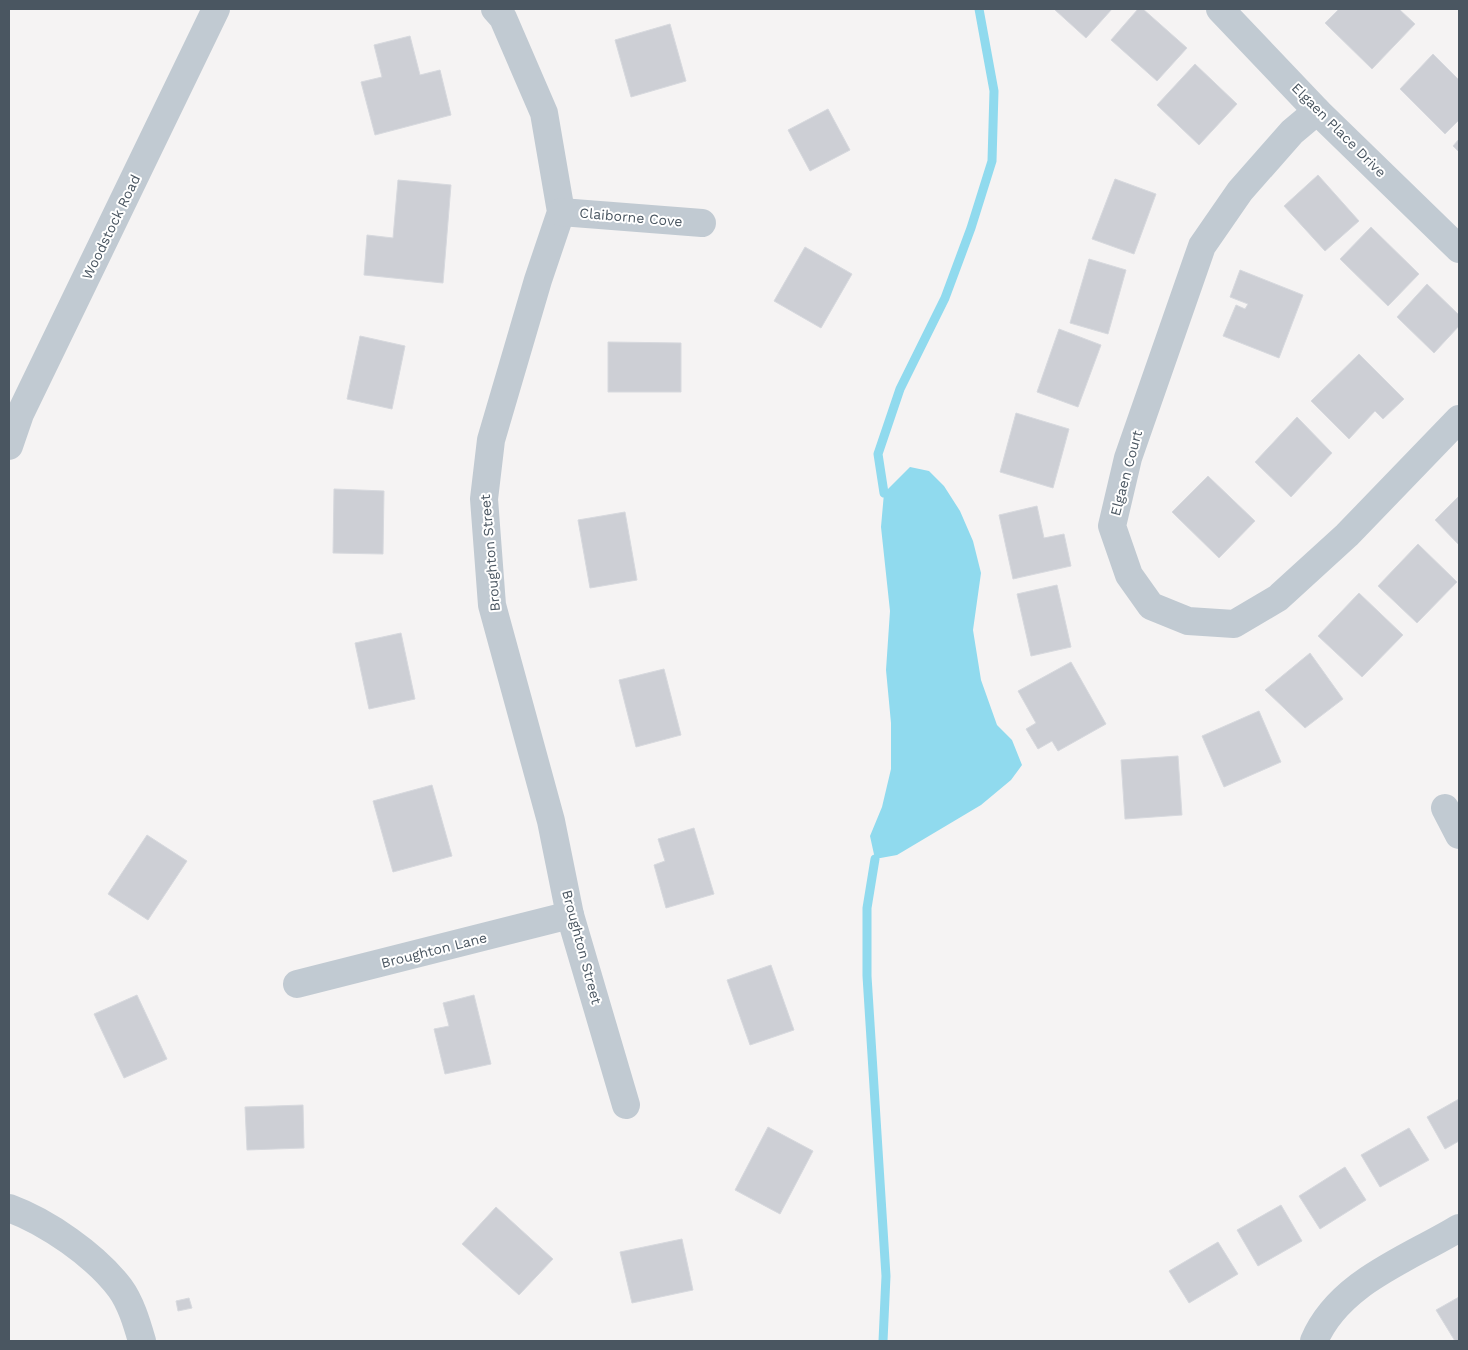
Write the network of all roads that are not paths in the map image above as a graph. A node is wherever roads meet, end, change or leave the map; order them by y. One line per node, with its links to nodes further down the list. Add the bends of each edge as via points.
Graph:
1 (216, 9): 9 (street, Woodstock Road, via 20,414)
2 (495, 9): 5 (street, Broughton Street, via 503,18 544,113)
3 (1220, 9): 4 (street, Elgaen Place Drive)
4 (1318, 110): 7 (street, Elgaen Place Drive); 8 (street, Elgaen Court, via 1292,132 1240,191 1202,246 1128,458 1112,526 1129,575 1151,606 1188,621 1234,624 1278,598 1347,535)
5 (561, 212): 6 (street, Claiborne Cove); 12 (street, Broughton Street, via 491,440 484,499 492,605 551,820)
6 (702, 223)
7 (1459, 249)
8 (1459, 419)
9 (9, 446)
10 (1445, 808): 11 (street)
11 (1459, 835)
12 (570, 916): 13 (street, Broughton Lane); 14 (street, Broughton Street)
13 (297, 984)
14 (626, 1105)
15 (9, 1208): 17 (street, via 52,1230 98,1266 120,1289)
16 (1459, 1228): 18 (street, via 1404,1257 1354,1291 1333,1310)
17 (142, 1341)
18 (1314, 1341)

